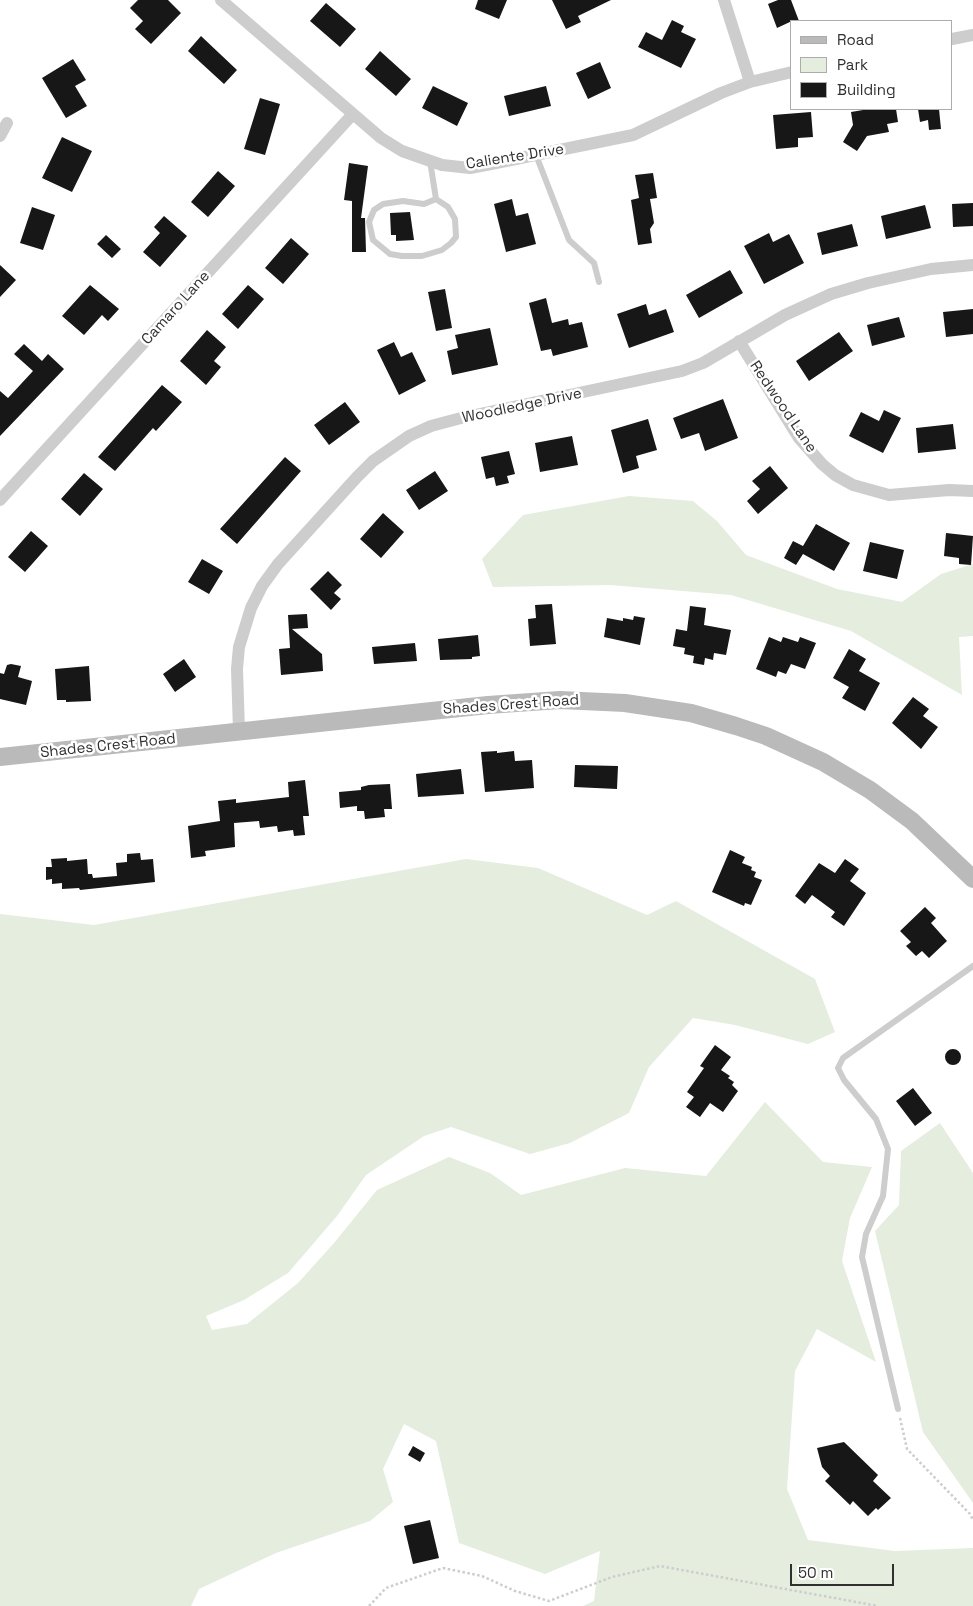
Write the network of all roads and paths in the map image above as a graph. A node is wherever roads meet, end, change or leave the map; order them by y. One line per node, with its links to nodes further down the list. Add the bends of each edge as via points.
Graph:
1 (221, 0): 7 (street, Caliente Drive)
2 (724, 0): 6 (street)
3 (973, 35): 4 (street)
4 (953, 39)
5 (790, 72): 6 (street, Caliente Drive)
6 (750, 82): 10 (street, Caliente Drive, via 633,135)
7 (352, 115): 11 (street, Caliente Drive, via 402,151); 17 (street, Camaro Lane)
8 (7, 123): 9 (street)
9 (0, 136)
10 (536, 155): 11 (street, Caliente Drive, via 470,168); 14 (lane, via 569,240 594,264)
11 (430, 161): 12 (lane)
12 (436, 199): 12 (lane, via 448,207 457,228 456,237 442,250 422,256 402,256 390,254 373,240 369,222 374,210 383,204 403,201 424,204)
13 (973, 265): 15 (street, Woodledge Drive, via 931,269 831,294)
14 (599, 282)
15 (739, 341): 16 (street, Redwood Lane, via 799,438 835,475 852,485 889,495); 18 (street, Woodledge Drive, via 703,363 682,371 431,426 409,436 373,461 301,538 262,586 251,608 239,647)
16 (973, 491)
17 (0, 500)
18 (239, 731): 19 (street, Shades Crest Road); 20 (street, Shades Crest Road, via 560,700 625,703 691,713 766,736 850,777 912,821)
19 (0, 757)
20 (973, 879)
21 (973, 966): 22 (lane, via 843,1058 838,1068 876,1119 888,1149 883,1196 866,1234 862,1256)
22 (898, 1409): 23 (path, via 907,1449)
23 (973, 1520)
24 (369, 1606): 25 (path, via 386,1588 443,1568 482,1576 515,1591 549,1601 612,1577 660,1566)
25 (878, 1606)

